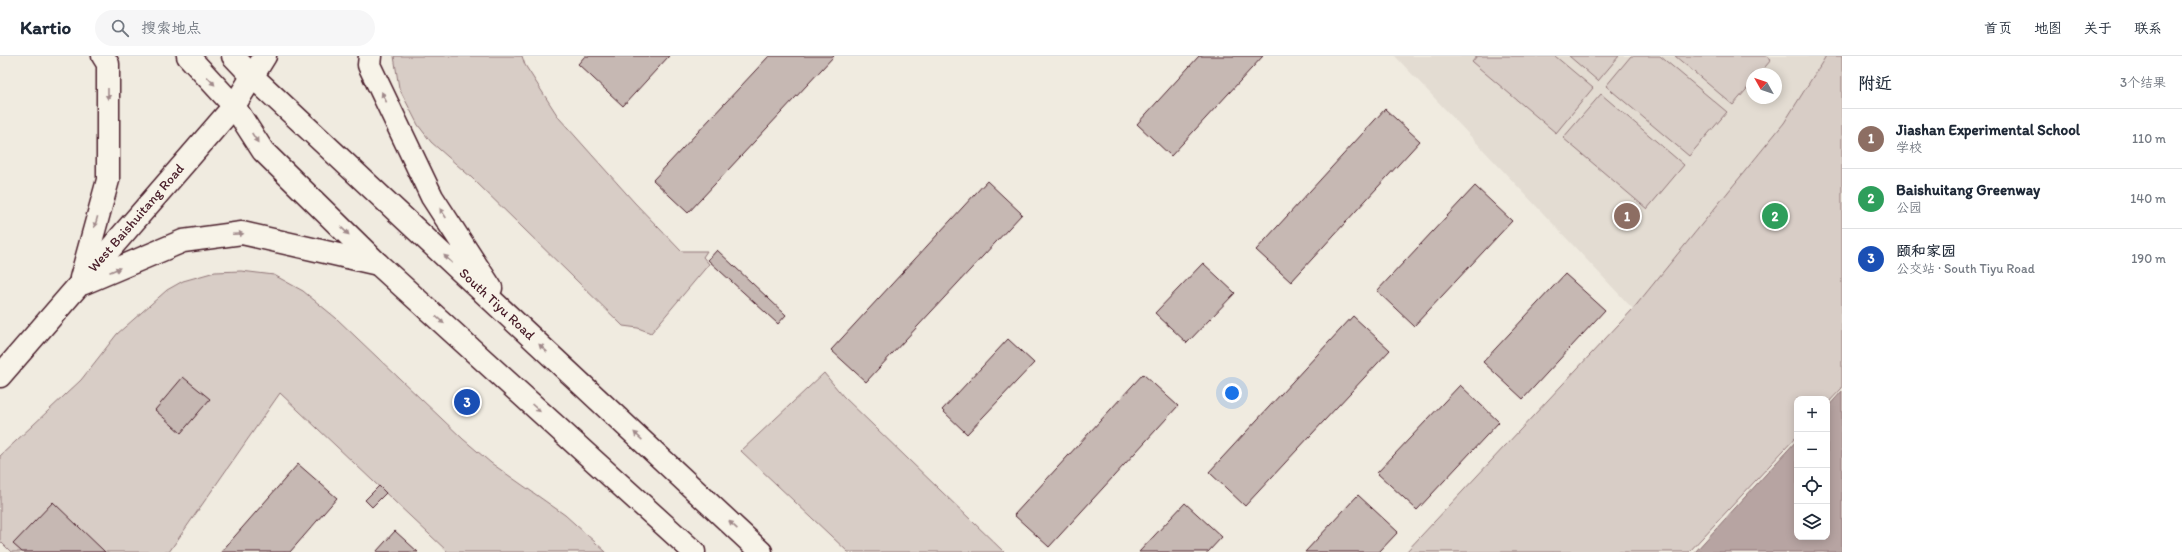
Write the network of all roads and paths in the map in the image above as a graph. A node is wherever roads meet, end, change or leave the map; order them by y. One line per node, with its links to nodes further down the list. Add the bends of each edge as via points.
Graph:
1 (103, 56): 9 (main road, one-way to 9, via 108,64 108,180)
2 (188, 56): 7 (main road, one-way to 7)
3 (233, 56): 6 (main road, South Tiyu Road)
4 (265, 56): 6 (main road, West Baishuitang Road)
5 (370, 56): 10 (main road, one-way to 5, via 432,196 369,64)
6 (252, 76): 7 (main road, West Baishuitang Road); 10 (main road, South Tiyu Road, one-way to 6)
7 (234, 106): 8 (main road, one-way to 8, via 263,151); 9 (main road, West Baishuitang Road)
8 (378, 264): 9 (main road, one-way to 8, via 183,241 242,233); 12 (main road, one-way to 12)
9 (79, 285): 11 (main road, West Baishuitang Road)
10 (509, 316): 13 (main road, South Tiyu Road, one-way to 10)
11 (0, 376)
12 (694, 552)
13 (761, 552)

